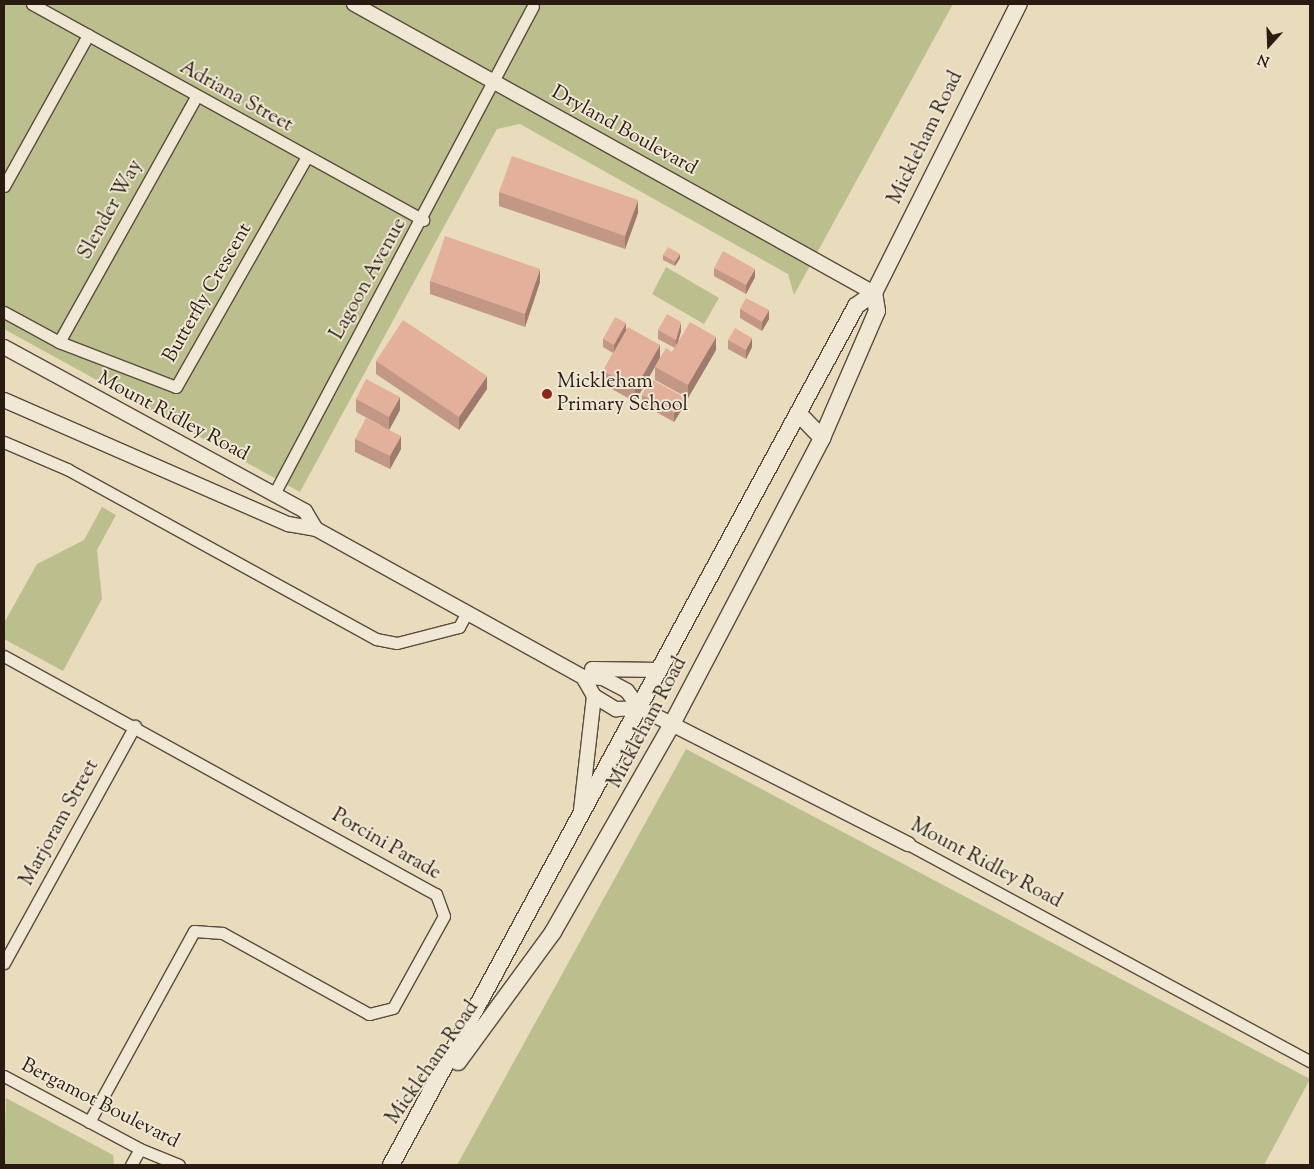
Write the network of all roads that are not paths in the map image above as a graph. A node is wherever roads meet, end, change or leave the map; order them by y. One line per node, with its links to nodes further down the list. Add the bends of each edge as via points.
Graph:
1 (32, 4): 5 (street, Adriana Street)
2 (354, 4): 6 (street, Dryland Boulevard)
3 (1019, 4): 11 (main road, Mickleham Road)
4 (533, 6): 6 (street, Lagoon Avenue)
5 (88, 35): 7 (street, Adriana Street); 9 (street)
6 (495, 82): 10 (street, Lagoon Avenue); 11 (street, Dryland Boulevard)
7 (196, 97): 8 (street, Adriana Street); 13 (street, Slender Way)
8 (306, 158): 10 (street, Adriana Street); 13 (street, Butterfly Crescent, via 176,387)
9 (4, 186)
10 (423, 220): 19 (street, Lagoon Avenue)
11 (874, 293): 16 (main road, Mickleham Road, via 856,306); 17 (main road, Mickleham Road, via 877,311)
12 (4, 312): 13 (street, Butterfly Crescent)
13 (58, 342)
14 (4, 348): 19 (street, Mount Ridley Road)
15 (4, 400): 20 (street, Mount Ridley Road, via 288,524)
16 (798, 413): 17 (main road); 24 (main road, Mickleham Road)
17 (822, 438): 28 (main road, Mickleham Road)
18 (4, 442): 21 (street, via 67,468 376,639 397,643 459,627)
19 (274, 494): 20 (street, Mount Ridley Road, via 305,512)
20 (316, 529): 21 (street, Mount Ridley Road)
21 (466, 614): 23 (street, Mount Ridley Road)
22 (4, 656): 29 (street, Porcini Parade)
23 (566, 667): 24 (street); 25 (street, Mount Ridley Road)
24 (660, 670): 27 (main road, Mickleham Road)
25 (583, 677): 26 (street, Mount Ridley Road); 27 (street, Mount Ridley Road, via 603,678 627,690)
26 (594, 696): 27 (street, Mount Ridley Road, via 616,709); 30 (street)
27 (640, 708): 28 (street, Mount Ridley Road); 30 (main road, Mickleham Road)
28 (672, 724): 31 (street, Mount Ridley Road); 36 (main road, Mickleham Road, via 553,932)
29 (135, 726): 32 (street, Marjoram Street); 35 (street, Porcini Parade, via 436,894 444,916 393,1008 369,1014 222,933 194,931)
30 (580, 818): 36 (main road, Mickleham Road)
31 (908, 844): 33 (street, Mount Ridley Road)
32 (4, 964)
33 (1310, 1061)
34 (4, 1076): 35 (street, Bergamot Boulevard)
35 (89, 1122): 37 (street, Bergamot Boulevard)
36 (402, 1145): 40 (main road, Mickleham Road)
37 (140, 1150): 38 (street); 39 (street, Bergamot Boulevard)
38 (131, 1165)
39 (179, 1165)
40 (391, 1165)

